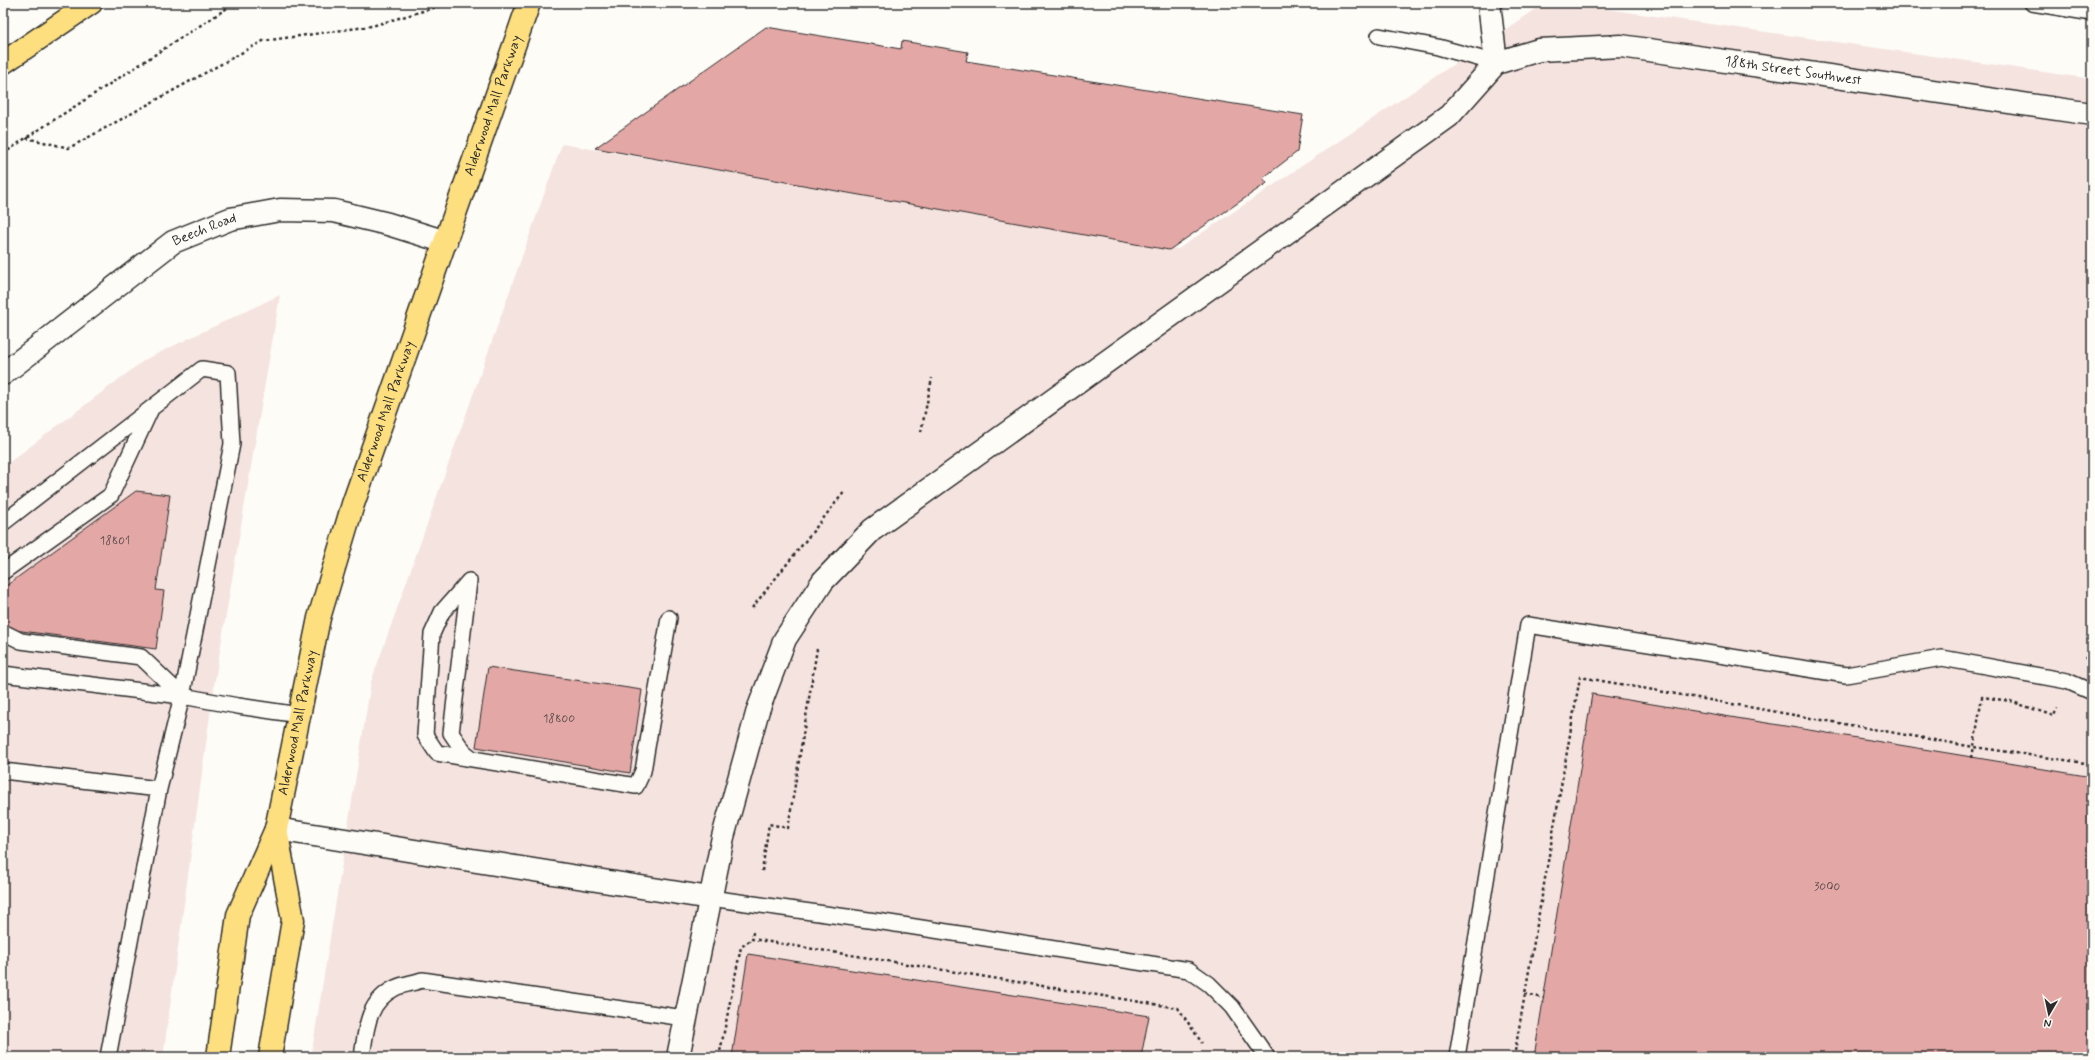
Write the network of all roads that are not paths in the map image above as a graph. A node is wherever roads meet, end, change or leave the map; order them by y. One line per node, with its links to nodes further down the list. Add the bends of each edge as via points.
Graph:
1 (91, 3): 7 (main road)
2 (529, 3): 10 (main road, Alderwood Mall Parkway)
3 (1489, 3): 8 (street)
4 (2032, 3): 5 (lane)
5 (2085, 9)
6 (1379, 36): 8 (lane)
7 (3, 63)
8 (1496, 63): 9 (street, 188th Street Southwest, via 1539,50 1621,46); 25 (street, via 1449,116 872,530 823,581 785,639 758,710 737,780)
9 (2092, 114)
10 (446, 242): 11 (street, Beech Road, via 334,211 280,210 230,219 173,242); 20 (main road, Alderwood Mall Parkway, via 351,512 319,618)
11 (3, 374)
12 (151, 409): 13 (lane); 14 (lane, via 111,495); 19 (lane, via 202,369 228,373 232,444)
13 (3, 523)
14 (3, 572)
15 (669, 618): 21 (lane, via 643,771 636,786)
16 (3, 632): 19 (lane, via 21,640 141,657)
17 (3, 674): 19 (lane)
18 (2092, 692): 33 (lane, via 2067,681 1942,658 1846,675 1528,625)
19 (182, 696): 20 (lane); 23 (lane)
20 (299, 715): 24 (main road, Alderwood Mall Parkway)
21 (473, 759): 21 (lane, via 464,752 451,733 468,580 442,612 432,634 425,735 437,753)
22 (3, 771): 23 (lane)
23 (159, 789): 28 (lane)
24 (276, 829): 25 (street); 29 (main road, Alderwood Mall Parkway, via 238,915); 30 (main road, Alderwood Mall Parkway, via 293,920)
25 (710, 898): 26 (street); 27 (lane, via 1189,970 1209,984 1232,1007)
26 (684, 1018): 31 (lane, via 422,980 396,987 377,1001 367,1024); 32 (street)
27 (1261, 1055)
28 (108, 1057)
29 (218, 1057)
30 (270, 1057)
31 (362, 1057)
32 (678, 1057)
33 (1457, 1057)

